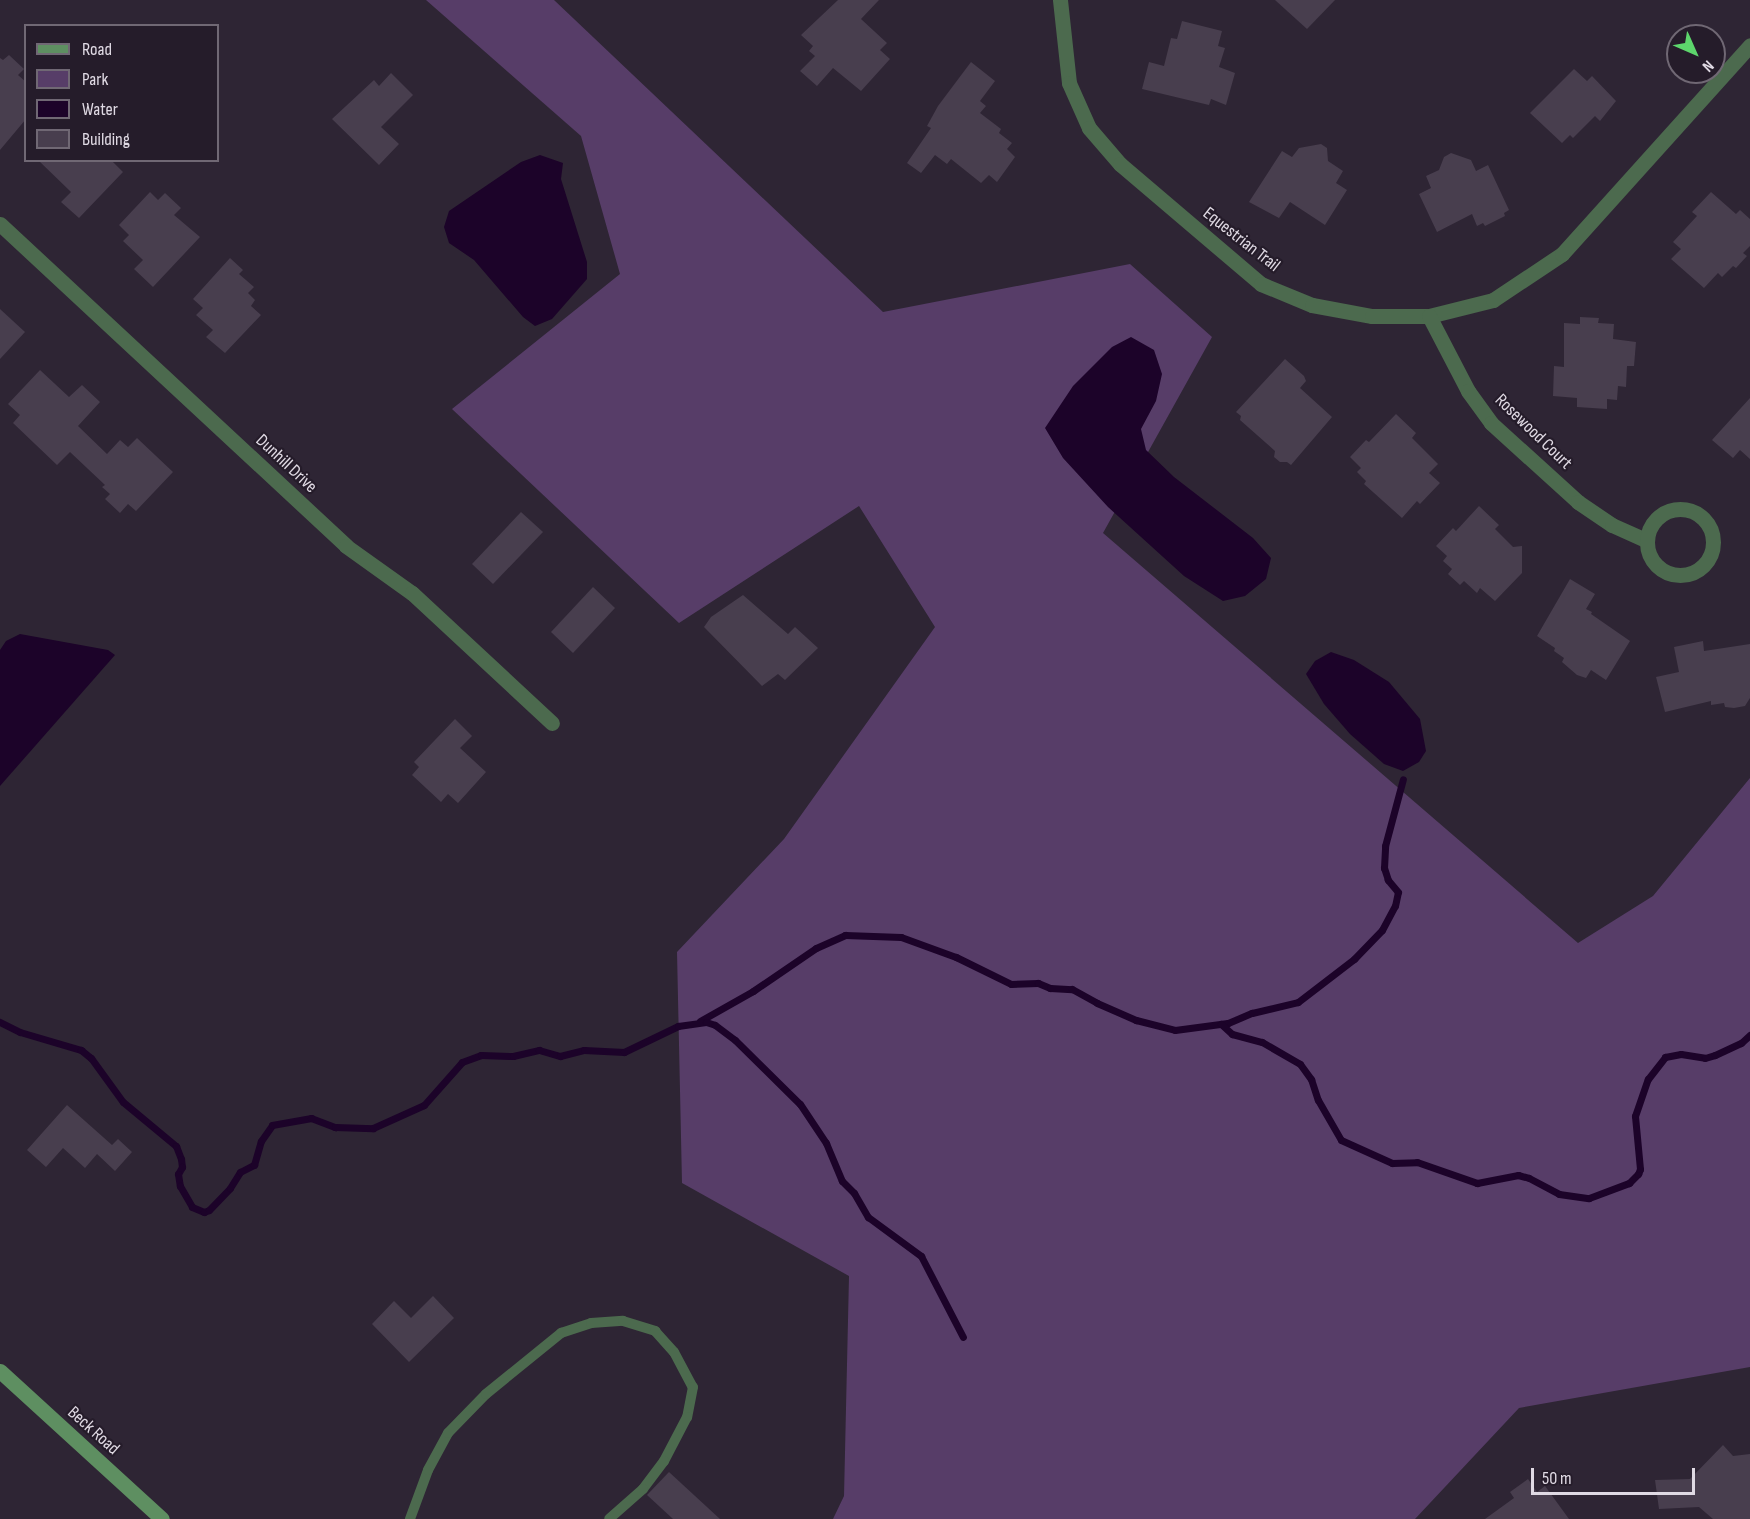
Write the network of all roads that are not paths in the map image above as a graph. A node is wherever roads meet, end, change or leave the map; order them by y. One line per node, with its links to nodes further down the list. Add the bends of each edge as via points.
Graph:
1 (1060, 0): 4 (street, Equestrian Trail, via 1070,83 1089,128 1120,164 1181,218 1261,284 1312,305 1372,316)
2 (1750, 45): 4 (street, Equestrian Trail, via 1562,254 1493,300)
3 (0, 224): 6 (street, Dunhill Drive, via 346,546 412,593)
4 (1429, 316): 5 (street, Rosewood Court, via 1468,391 1491,423 1578,502 1612,525)
5 (1647, 540): 5 (street, via 1650,556 1658,566 1675,574 1697,570 1712,549 1710,529 1702,517 1682,509 1657,518 1649,528)
6 (552, 723)
7 (0, 1371): 8 (main road, Beck Road)
8 (162, 1519)
9 (410, 1519): 10 (lane, via 428,1470 448,1433 486,1394 561,1333 591,1323 623,1321 655,1331 674,1352 693,1388 687,1418 664,1461 643,1489)
10 (609, 1519)

